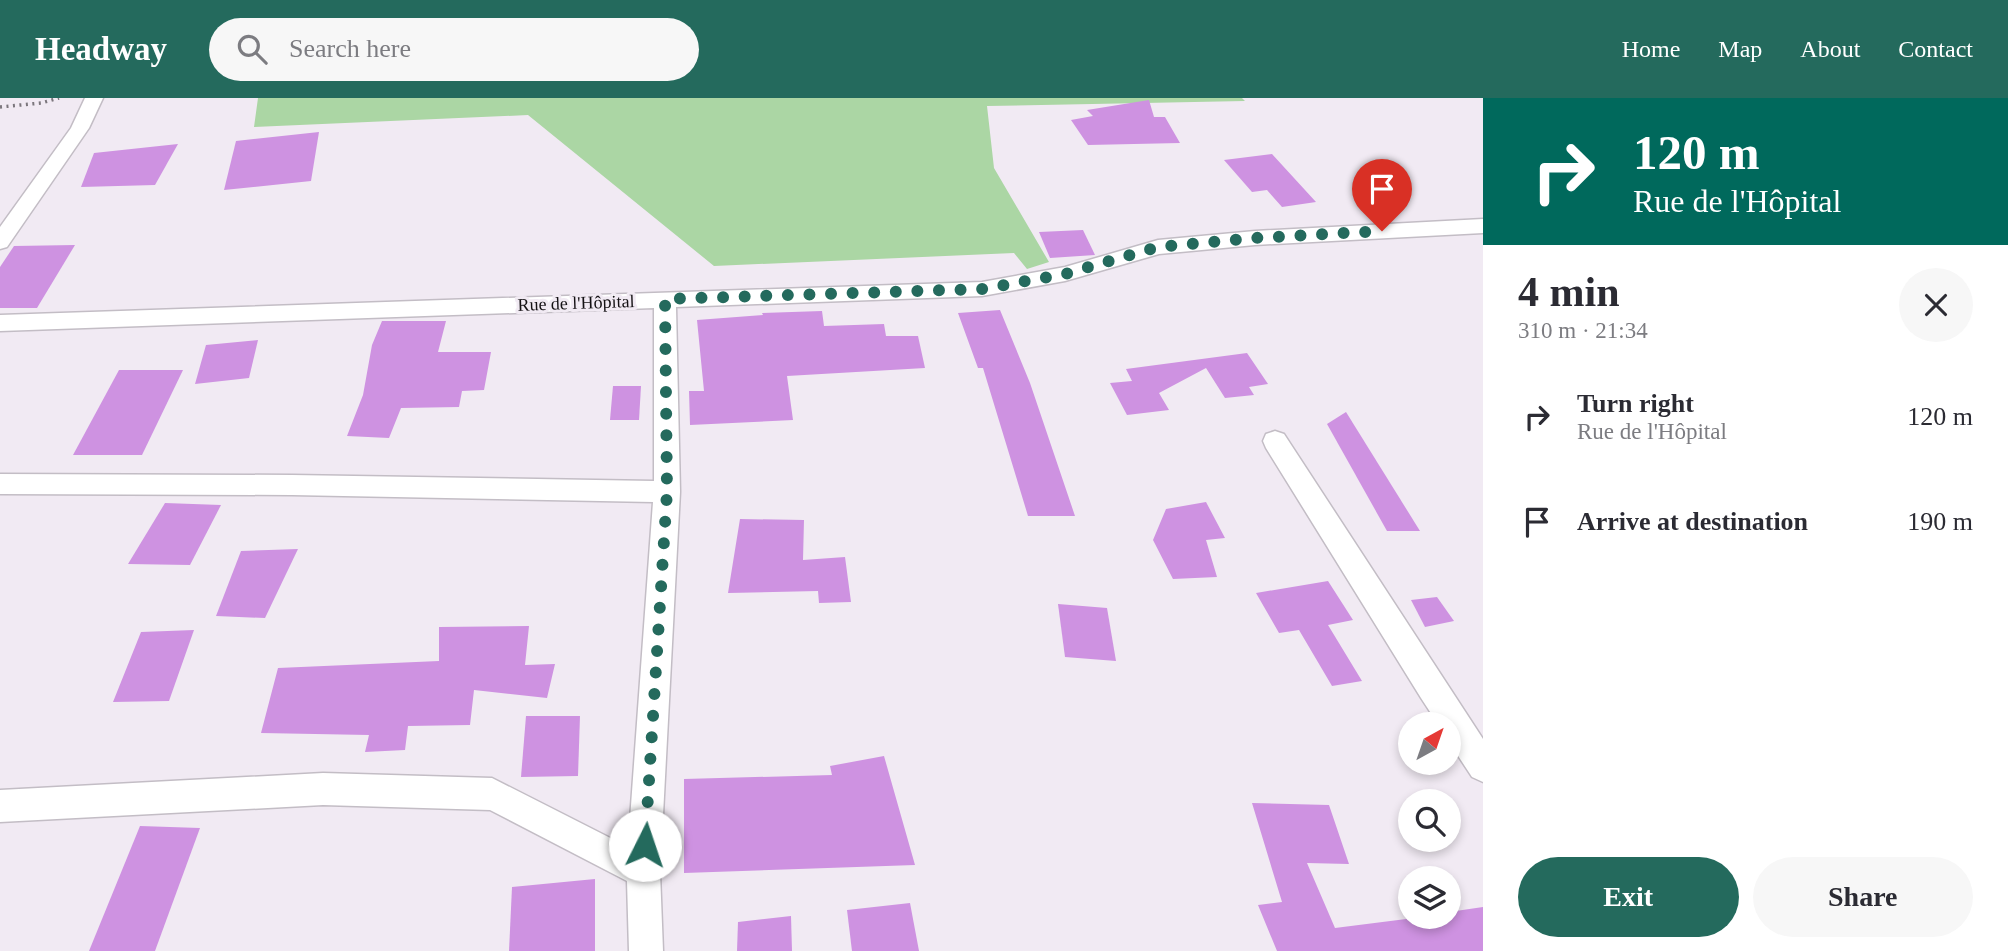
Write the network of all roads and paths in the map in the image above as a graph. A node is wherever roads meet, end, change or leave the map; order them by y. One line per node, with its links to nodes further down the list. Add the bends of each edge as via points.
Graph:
1 (59, 98): 3 (path)
2 (94, 98): 5 (street, via 80,128)
3 (0, 107)
4 (1483, 226): 6 (street, Rue de l'Hôpital, via 1158,247 1065,274 982,289)
5 (0, 242)
6 (665, 299): 7 (street, Rue de l'Hôpital); 10 (street)
7 (0, 323)
8 (1275, 440): 11 (street)
9 (0, 484): 10 (street)
10 (667, 492): 13 (street)
11 (1483, 766)
12 (0, 806): 13 (street, via 323,789 492,794)
13 (643, 872): 14 (street)
14 (646, 951)

